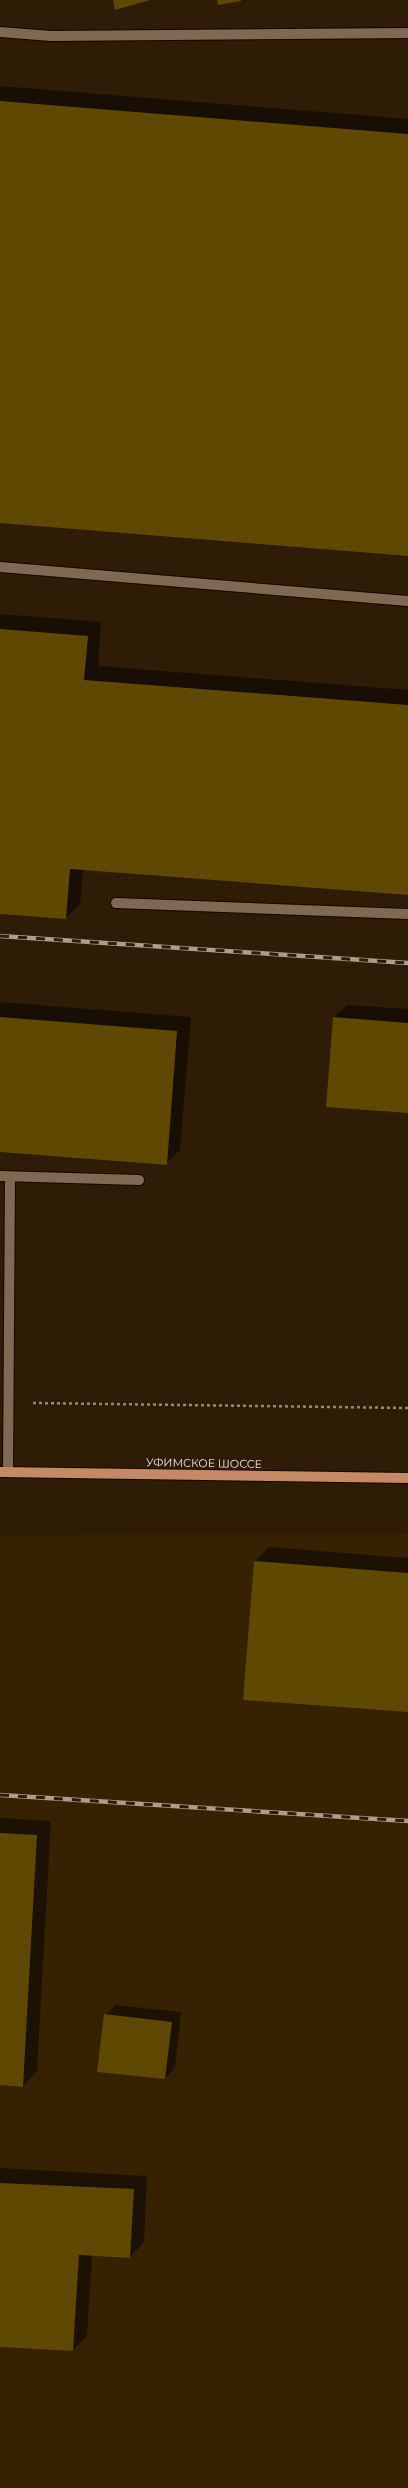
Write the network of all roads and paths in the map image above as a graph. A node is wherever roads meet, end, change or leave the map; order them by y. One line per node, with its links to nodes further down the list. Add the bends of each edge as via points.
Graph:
1 (0, 32): 2 (lane, via 51,36)
2 (408, 33)
3 (0, 567): 4 (lane)
4 (408, 601)
5 (116, 903): 6 (lane)
6 (408, 914)
7 (0, 1176): 8 (lane)
8 (10, 1177): 9 (lane); 10 (lane)
9 (139, 1180)
10 (8, 1402): 11 (path); 12 (lane)
11 (408, 1408)
12 (4, 1472): 13 (main road, УФИМСКОЕ ШОССЕ)
13 (408, 1478)

